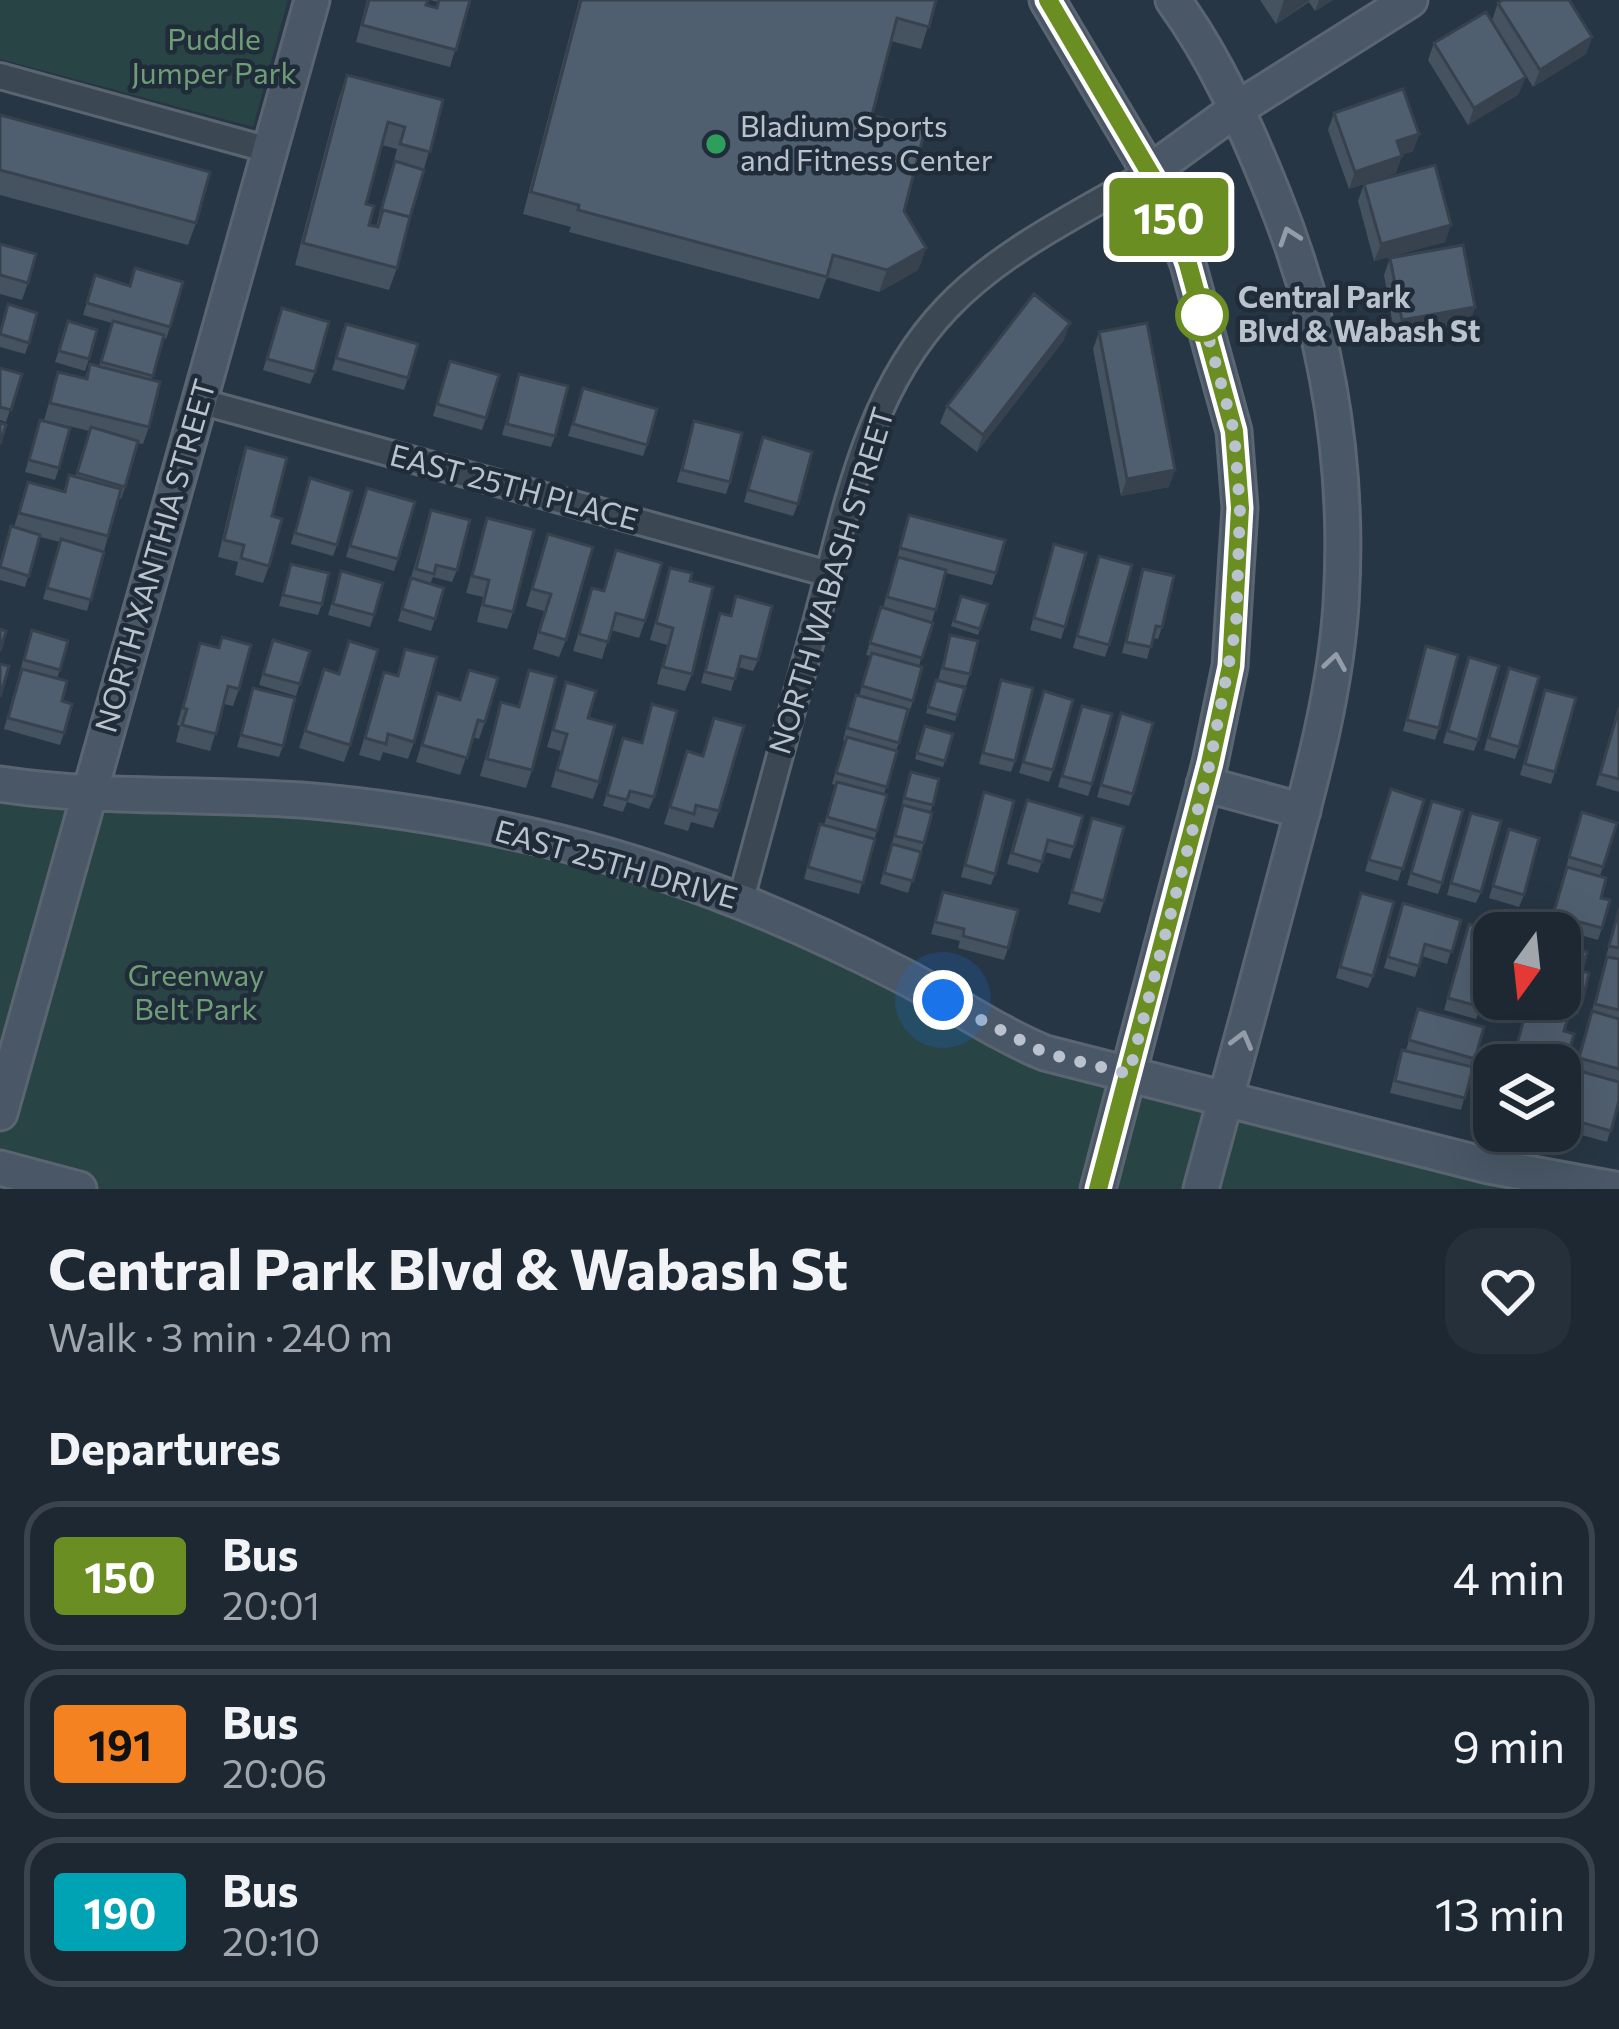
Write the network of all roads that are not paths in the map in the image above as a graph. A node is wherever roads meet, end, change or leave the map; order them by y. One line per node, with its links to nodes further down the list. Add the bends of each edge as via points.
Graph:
1 (312, 0): 7 (street, NORTH XANTHIA STREET)
2 (1048, 0): 8 (street)
3 (1174, 0): 6 (street)
4 (1410, 0): 6 (street)
5 (0, 76): 7 (street)
6 (1235, 110): 8 (street); 14 (street, one-way to 6, via 1337,645 1341,473 1312,304)
7 (269, 150): 9 (street, NORTH XANTHIA STREET)
8 (1151, 171): 10 (street, NORTH WABASH STREET, via 1011,253 936,320 878,413); 12 (street, via 1188,264 1234,431 1236,626)
9 (199, 401): 10 (street, EAST 25TH PLACE); 13 (street, NORTH XANTHIA STREET)
10 (829, 574): 15 (street, NORTH WABASH STREET)
11 (0, 784): 13 (street, EAST 25TH DRIVE)
12 (1204, 784): 14 (street); 16 (street)
13 (89, 793): 15 (street, EAST 25TH DRIVE, via 380,808 564,844); 18 (street, NORTH XANTHIA STREET)
14 (1303, 811): 17 (street, one-way to 14)
15 (741, 899): 16 (street, EAST 25TH DRIVE, via 1015,1040)
16 (1129, 1074): 17 (street, EAST 25TH DRIVE); 21 (street)
17 (1226, 1100): 22 (street); 23 (street, EAST 25TH DRIVE)
18 (0, 1113)
19 (0, 1168): 20 (street)
20 (79, 1189)
21 (1098, 1189)
22 (1201, 1189)
23 (1614, 1189)

